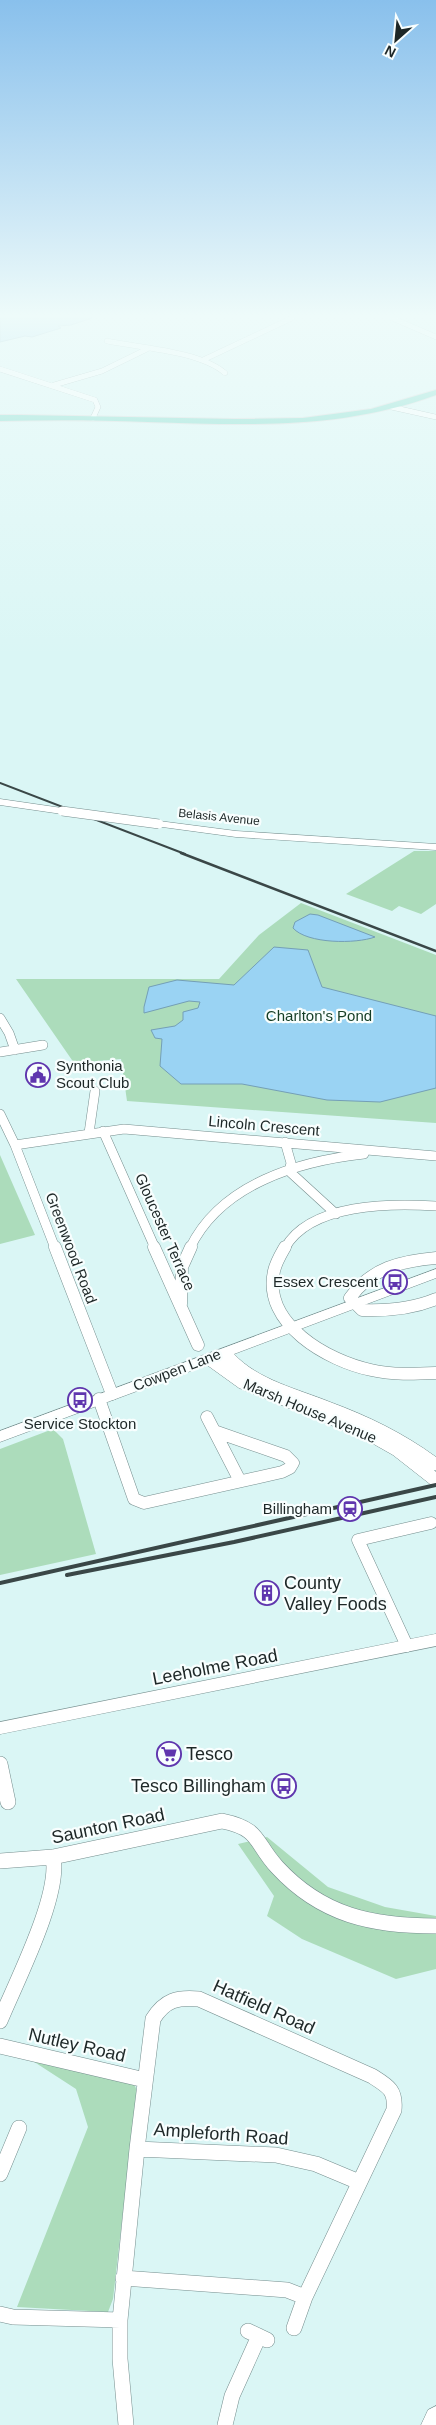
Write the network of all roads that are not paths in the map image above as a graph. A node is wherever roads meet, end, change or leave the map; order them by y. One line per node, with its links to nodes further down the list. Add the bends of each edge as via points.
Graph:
1 (0, 802): 2 (street, Belasis Avenue, bridge, via 236,834)
2 (436, 847)
3 (0, 1018): 5 (street)
4 (43, 1045): 5 (street)
5 (15, 1050): 6 (street)
6 (0, 1052)
7 (96, 1089): 10 (street)
8 (0, 1114): 12 (street, Greenwood Road)
9 (103, 1131): 10 (street, Lincoln Crescent); 11 (street, Lincoln Crescent, via 124,1129); 19 (street, Gloucester Terrace)
10 (89, 1133): 12 (street, Lincoln Crescent)
11 (285, 1142): 13 (street, Lincoln Crescent); 15 (street, via 291,1163)
12 (15, 1145): 29 (street, Greenwood Road)
13 (398, 1153): 14 (street, Lincoln Crescent); 15 (street, via 356,1155)
14 (436, 1156)
15 (289, 1170): 17 (street); 20 (street, via 228,1201 206,1221)
16 (436, 1206): 17 (street, via 381,1204)
17 (336, 1214): 25 (street, via 302,1231 284,1248 275,1264 272,1284 275,1303)
18 (436, 1258): 24 (street, via 390,1265 367,1277 350,1298)
19 (162, 1264): 20 (street); 23 (street, Gloucester Terrace)
20 (182, 1264): 23 (street)
21 (436, 1273): 24 (street, Cowpen Lane)
22 (436, 1299): 24 (street, via 413,1308 387,1311 362,1310)
23 (181, 1304): 26 (street, Gloucester Terrace)
24 (354, 1304): 25 (street, Cowpen Lane)
25 (290, 1328): 27 (street, Cowpen Lane); 28 (street, via 310,1345 343,1362 387,1373)
26 (198, 1345)
27 (215, 1355): 29 (street, Cowpen Lane); 33 (street, Marsh House Avenue, via 244,1384 369,1434)
28 (436, 1373)
29 (105, 1397): 32 (street, Cowpen Lane); 35 (street, Greenwood Road, via 134,1499 144,1503)
30 (207, 1417): 31 (street)
31 (214, 1431): 35 (street); 35 (street, Greenwood Road, via 286,1456 293,1463 282,1472)
32 (0, 1437)
33 (429, 1465): 34 (street, Marsh House Avenue)
34 (436, 1480)
35 (240, 1481)
36 (431, 1523): 38 (street, via 358,1540)
37 (436, 1640): 38 (street, Leeholme Road)
38 (407, 1646): 39 (street, Leeholme Road)
39 (0, 1728)
40 (1, 1772): 41 (street)
41 (8, 1802)
42 (53, 1858): 43 (street, Saunton Road); 44 (street, Saunton Road, via 222,1821 239,1824 256,1833 276,1866 300,1888 329,1906 375,1923); 45 (street, via 55,1881 50,1900)
43 (0, 1861)
44 (436, 1926)
45 (0, 2021)
46 (0, 2046): 47 (street, Nutley Road)
47 (145, 2080): 49 (street, Hatfield Road); 51 (street, Hatfield Road, via 153,2019 165,2002 186,1997 199,1999 372,2076 391,2090 396,2103)
48 (19, 2128): 50 (street)
49 (137, 2149): 51 (street, Ampleforth Road, via 276,2156 316,2164); 52 (street, Hatfield Road)
50 (1, 2168)
51 (359, 2182): 53 (street, Hatfield Road)
52 (123, 2278): 53 (street, via 286,2290); 55 (street, Hatfield Road)
53 (305, 2297): 56 (street, Hatfield Road)
54 (0, 2314): 55 (street)
55 (120, 2320): 59 (street, Hatfield Road)
56 (294, 2328)
57 (258, 2336): 60 (street, via 232,2396)
58 (436, 2418): 61 (street)
59 (126, 2425)
60 (225, 2425)
61 (433, 2425)

